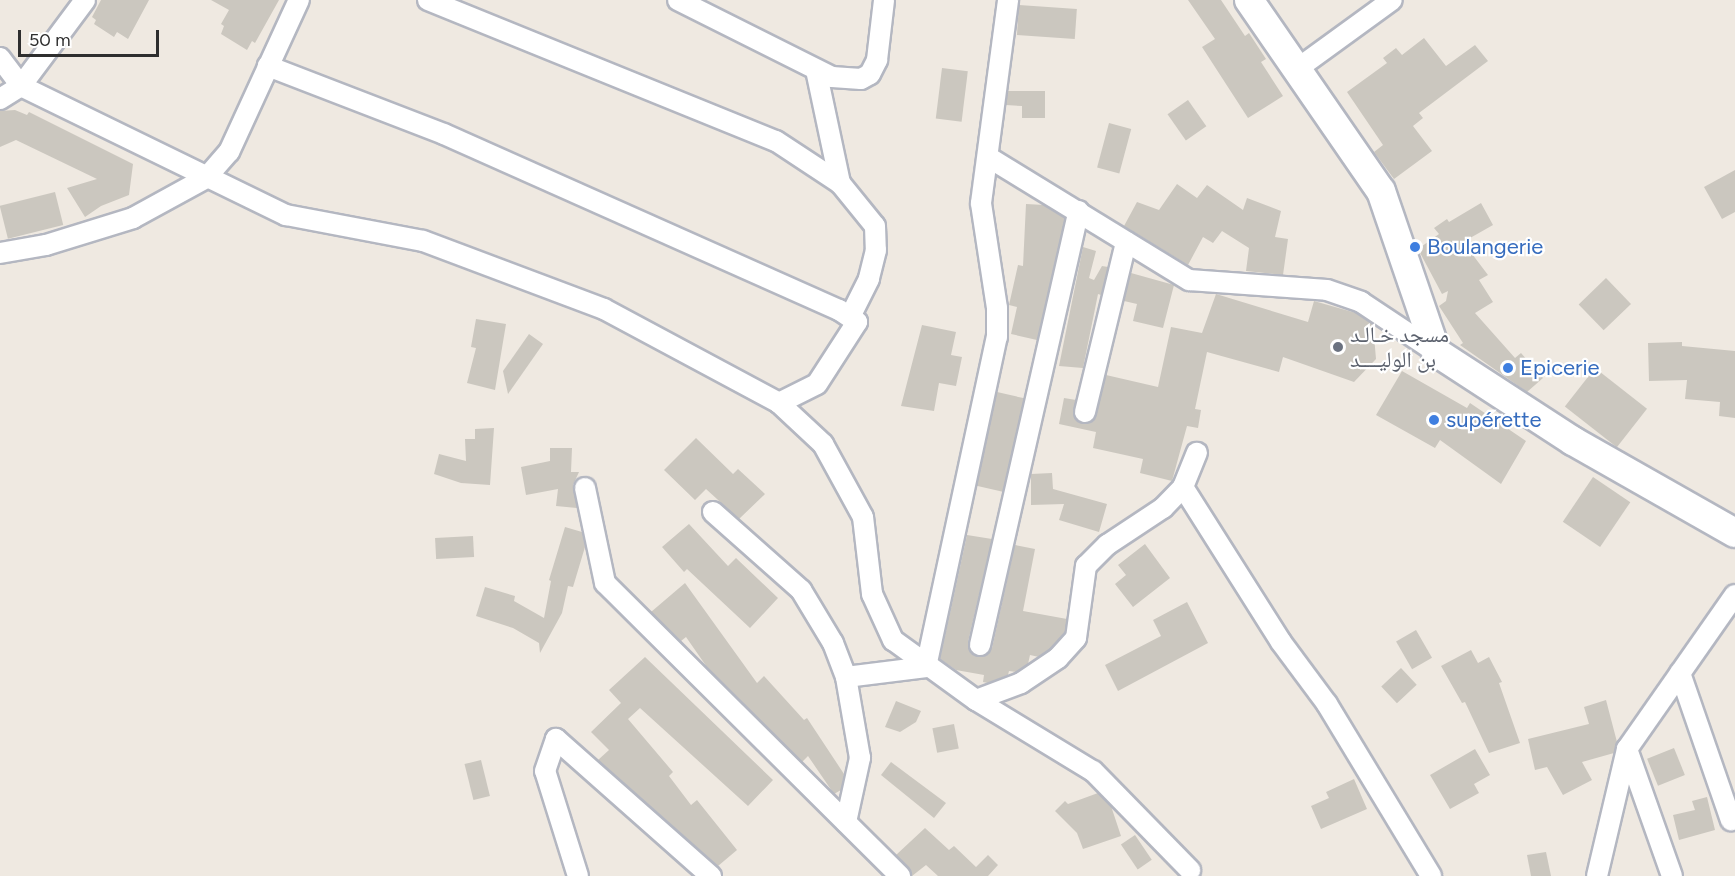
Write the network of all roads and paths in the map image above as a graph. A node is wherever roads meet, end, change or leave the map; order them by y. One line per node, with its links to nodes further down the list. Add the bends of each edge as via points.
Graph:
1 (85, 0): 13 (street)
2 (299, 0): 10 (street)
3 (428, 0): 17 (street, via 776,141)
4 (678, 0): 12 (street)
5 (884, 0): 12 (street, via 877,60 870,74 861,79 832,77)
6 (1008, 0): 15 (street)
7 (1249, 0): 11 (street)
8 (1392, 0): 11 (street)
9 (0, 58): 13 (street)
10 (268, 66): 16 (street, via 229,152); 21 (street, via 444,134)
11 (1296, 69): 22 (street, via 1381,191)
12 (816, 70): 17 (street)
13 (21, 86): 14 (street); 16 (street)
14 (0, 99)
15 (988, 157): 18 (street); 32 (street, via 981,203 997,308 997,337)
16 (206, 178): 20 (street, via 133,218 46,245); 23 (street, via 286,215 423,241 604,309)
17 (840, 183): 21 (street, via 875,226 876,250 869,279)
18 (1079, 211): 19 (street); 31 (street)
19 (1126, 242): 22 (street, via 1189,280 1327,290 1361,302); 24 (street)
20 (0, 253)
21 (850, 317): 23 (street, via 857,322 817,384)
22 (1436, 352): 29 (street, via 1573,441)
23 (779, 402): 32 (street, via 823,444 863,517 872,594 893,640)
24 (1085, 412)
25 (1197, 453): 26 (street)
26 (1183, 487): 35 (street, via 1163,507 1107,545 1086,566 1076,638 1058,658 1021,683); 43 (street, via 1281,642 1327,704)
27 (585, 488): 38 (street, via 604,583)
28 (713, 512): 34 (street, via 801,590 833,643)
29 (1735, 533)
30 (1735, 595): 33 (street)
31 (980, 645)
32 (926, 668): 34 (street); 35 (street)
33 (1680, 674): 36 (street); 37 (street)
34 (846, 677): 38 (street, via 860,758)
35 (976, 700): 39 (street, via 1092,771)
36 (1627, 749): 44 (street); 45 (street)
37 (1731, 820)
38 (846, 822): 42 (street)
39 (1190, 870)
40 (578, 876): 41 (street, via 544,771 556,739)
41 (711, 876)
42 (900, 876)
43 (1431, 876)
44 (1597, 876)
45 (1672, 876)

